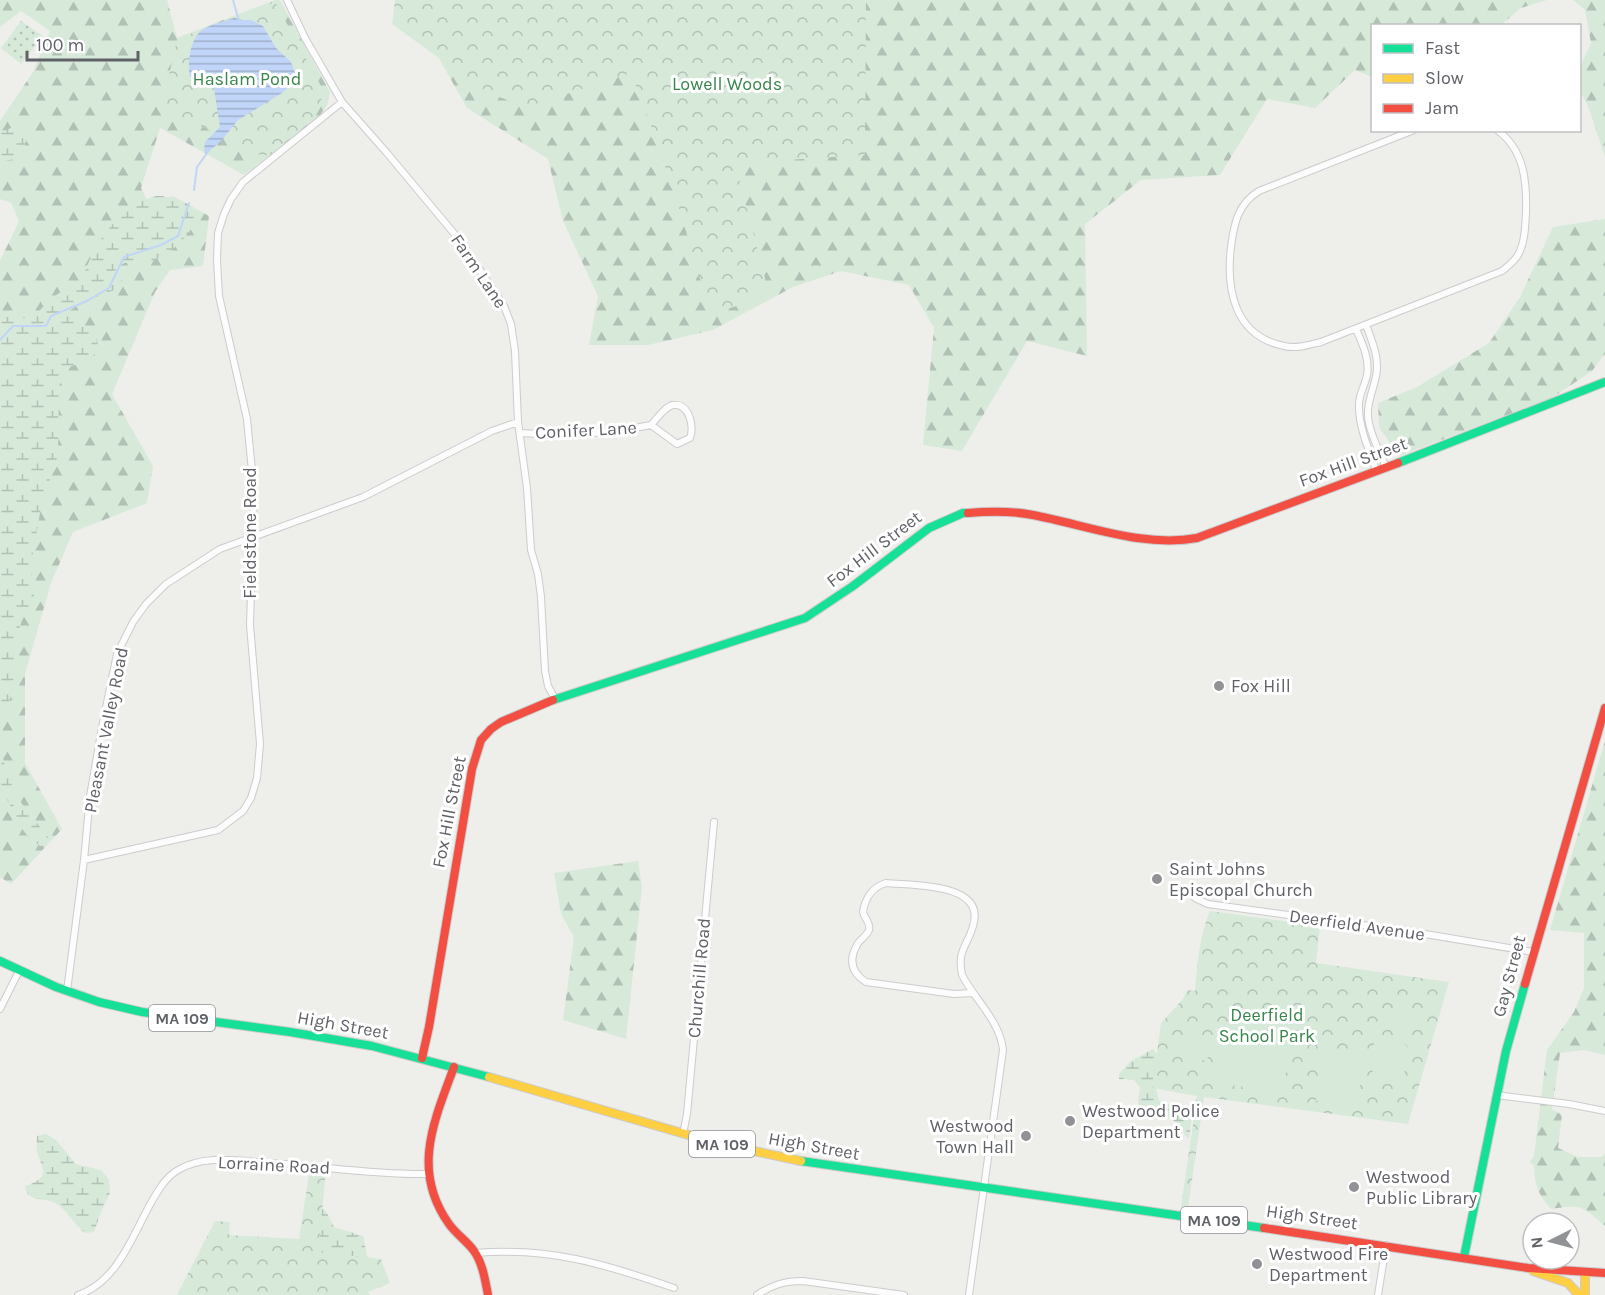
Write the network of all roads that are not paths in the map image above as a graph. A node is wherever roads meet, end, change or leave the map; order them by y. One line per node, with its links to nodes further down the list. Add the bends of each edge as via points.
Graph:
1 (287, 0): 2 (street, Farm Lane)
2 (342, 102): 8 (street, Farm Lane, via 462,243 504,306 515,351); 13 (street, Fieldstone Road, via 243,182 231,199 218,233 219,296 247,419 254,492)
3 (1409, 132): 6 (street, via 1259,191 1241,207 1236,220 1230,289 1242,318 1252,330 1284,346 1300,346)
4 (1499, 132): 5 (street, via 1510,141 1525,174 1525,229 1519,254 1492,276)
5 (1366, 326): 6 (street); 11 (street, via 1377,366 1368,402 1369,422)
6 (1356, 329): 12 (street, via 1368,367 1359,395 1360,419)
7 (1605, 382): 11 (street, Fox Hill Street)
8 (518, 422): 10 (street, Farm Lane); 13 (street, Pleasant Valley Road, via 492,431 363,497)
9 (651, 425): 9 (street, Conifer Lane, via 674,405 688,412 692,432 690,438 677,444); 10 (street, Conifer Lane, via 552,435)
10 (520, 433): 14 (street, Farm Lane, via 531,550 542,597 545,671)
11 (1386, 467): 12 (street, Fox Hill Street)
12 (1376, 470): 14 (street, Fox Hill Street, via 1176,542 1153,541 1030,514 963,513 929,528 805,618)
13 (252, 537): 17 (street, Pleasant Valley Road, via 220,549 166,584 146,604 123,639 92,785); 17 (street, Fieldstone Road, via 250,625 260,744 251,798 243,811 218,830)
14 (555, 699): 25 (street, Fox Hill Street, via 501,722 481,740 472,769)
15 (1605, 708): 19 (street, Gay Street)
16 (714, 822): 29 (street, Churchill Road)
17 (84, 860): 22 (street, Pleasant Valley Road)
18 (1186, 889): 19 (street, Deerfield Avenue, via 1208,904)
19 (1533, 952): 27 (street, Gay Street)
20 (0, 961): 21 (street, High Street / MA 109)
21 (20, 971): 22 (street, High Street / MA 109); 24 (street)
22 (67, 991): 25 (street, High Street / MA 109, via 142,1012 325,1038)
23 (972, 993): 23 (street, via 960,967 962,948 975,918 967,897 947,889 886,883 877,886 864,904 869,930 856,945 852,968 857,976 866,982); 31 (street, via 997,1027 1003,1050)
24 (0, 1009)
25 (422, 1058): 26 (street, High Street / MA 109)
26 (454, 1067): 29 (street, High Street / MA 109); 30 (street, via 428,1142)
27 (1496, 1095): 28 (street); 34 (street, Gay Street)
28 (1605, 1111)
29 (683, 1134): 31 (street, High Street / MA 109, via 806,1162)
30 (427, 1174): 33 (street, via 448,1222); 41 (street, Lorraine Road, via 223,1160 192,1164 164,1182 99,1286)
31 (983, 1188): 32 (street, High Street / MA 109); 45 (street)
32 (1386, 1245): 34 (street, High Street / MA 109); 46 (street)
33 (476, 1253): 40 (street, via 549,1253 608,1266); 42 (street)
34 (1464, 1257): 35 (street, High Street / MA 109)
35 (1521, 1267)
36 (1532, 1271): 47 (street, via 1569,1282)
37 (1571, 1271): 38 (street, High Street / MA 109)
38 (1585, 1272): 39 (street, High Street / MA 109); 48 (street)
39 (1605, 1273)
40 (674, 1288)
41 (78, 1295)
42 (489, 1295)
43 (757, 1295): 44 (street, via 788,1281)
44 (904, 1295)
45 (969, 1295)
46 (1378, 1295)
47 (1579, 1295)
48 (1585, 1295)

